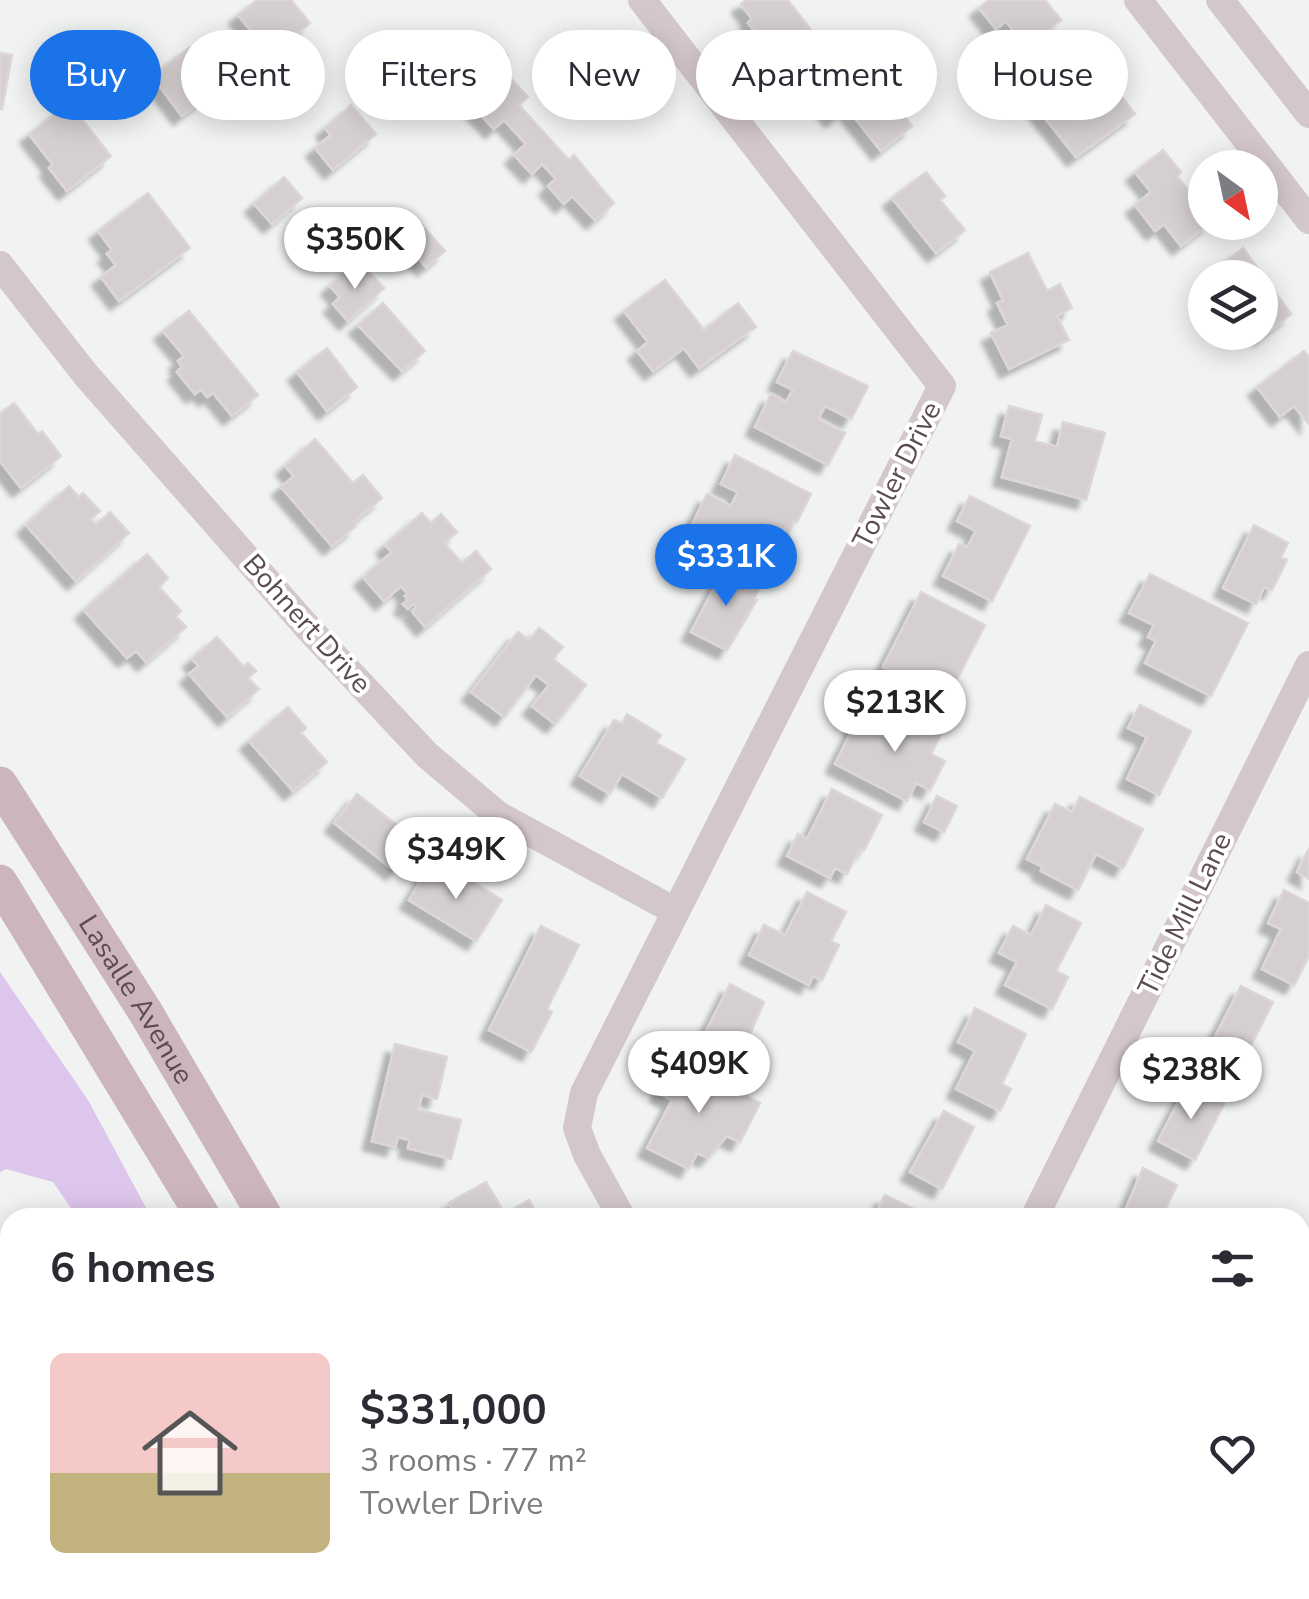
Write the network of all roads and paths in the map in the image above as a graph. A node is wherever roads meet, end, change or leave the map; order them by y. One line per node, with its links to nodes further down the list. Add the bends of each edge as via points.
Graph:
1 (642, 0): 10 (street, Towler Drive, via 942,386)
2 (1138, 0): 5 (street)
3 (1220, 0): 4 (street)
4 (1309, 114)
5 (1309, 220)
6 (0, 265): 10 (street, Bohnert Drive, via 86,375 427,755 498,815)
7 (1309, 665): 14 (street, Tide Mill Lane)
8 (0, 784): 12 (main road, Lasalle Avenue)
9 (0, 882): 11 (main road, Lasalle Avenue)
10 (675, 910): 13 (street, Towler Drive, via 584,1093 577,1128)
11 (198, 1208)
12 (260, 1208)
13 (616, 1208)
14 (1039, 1208)

